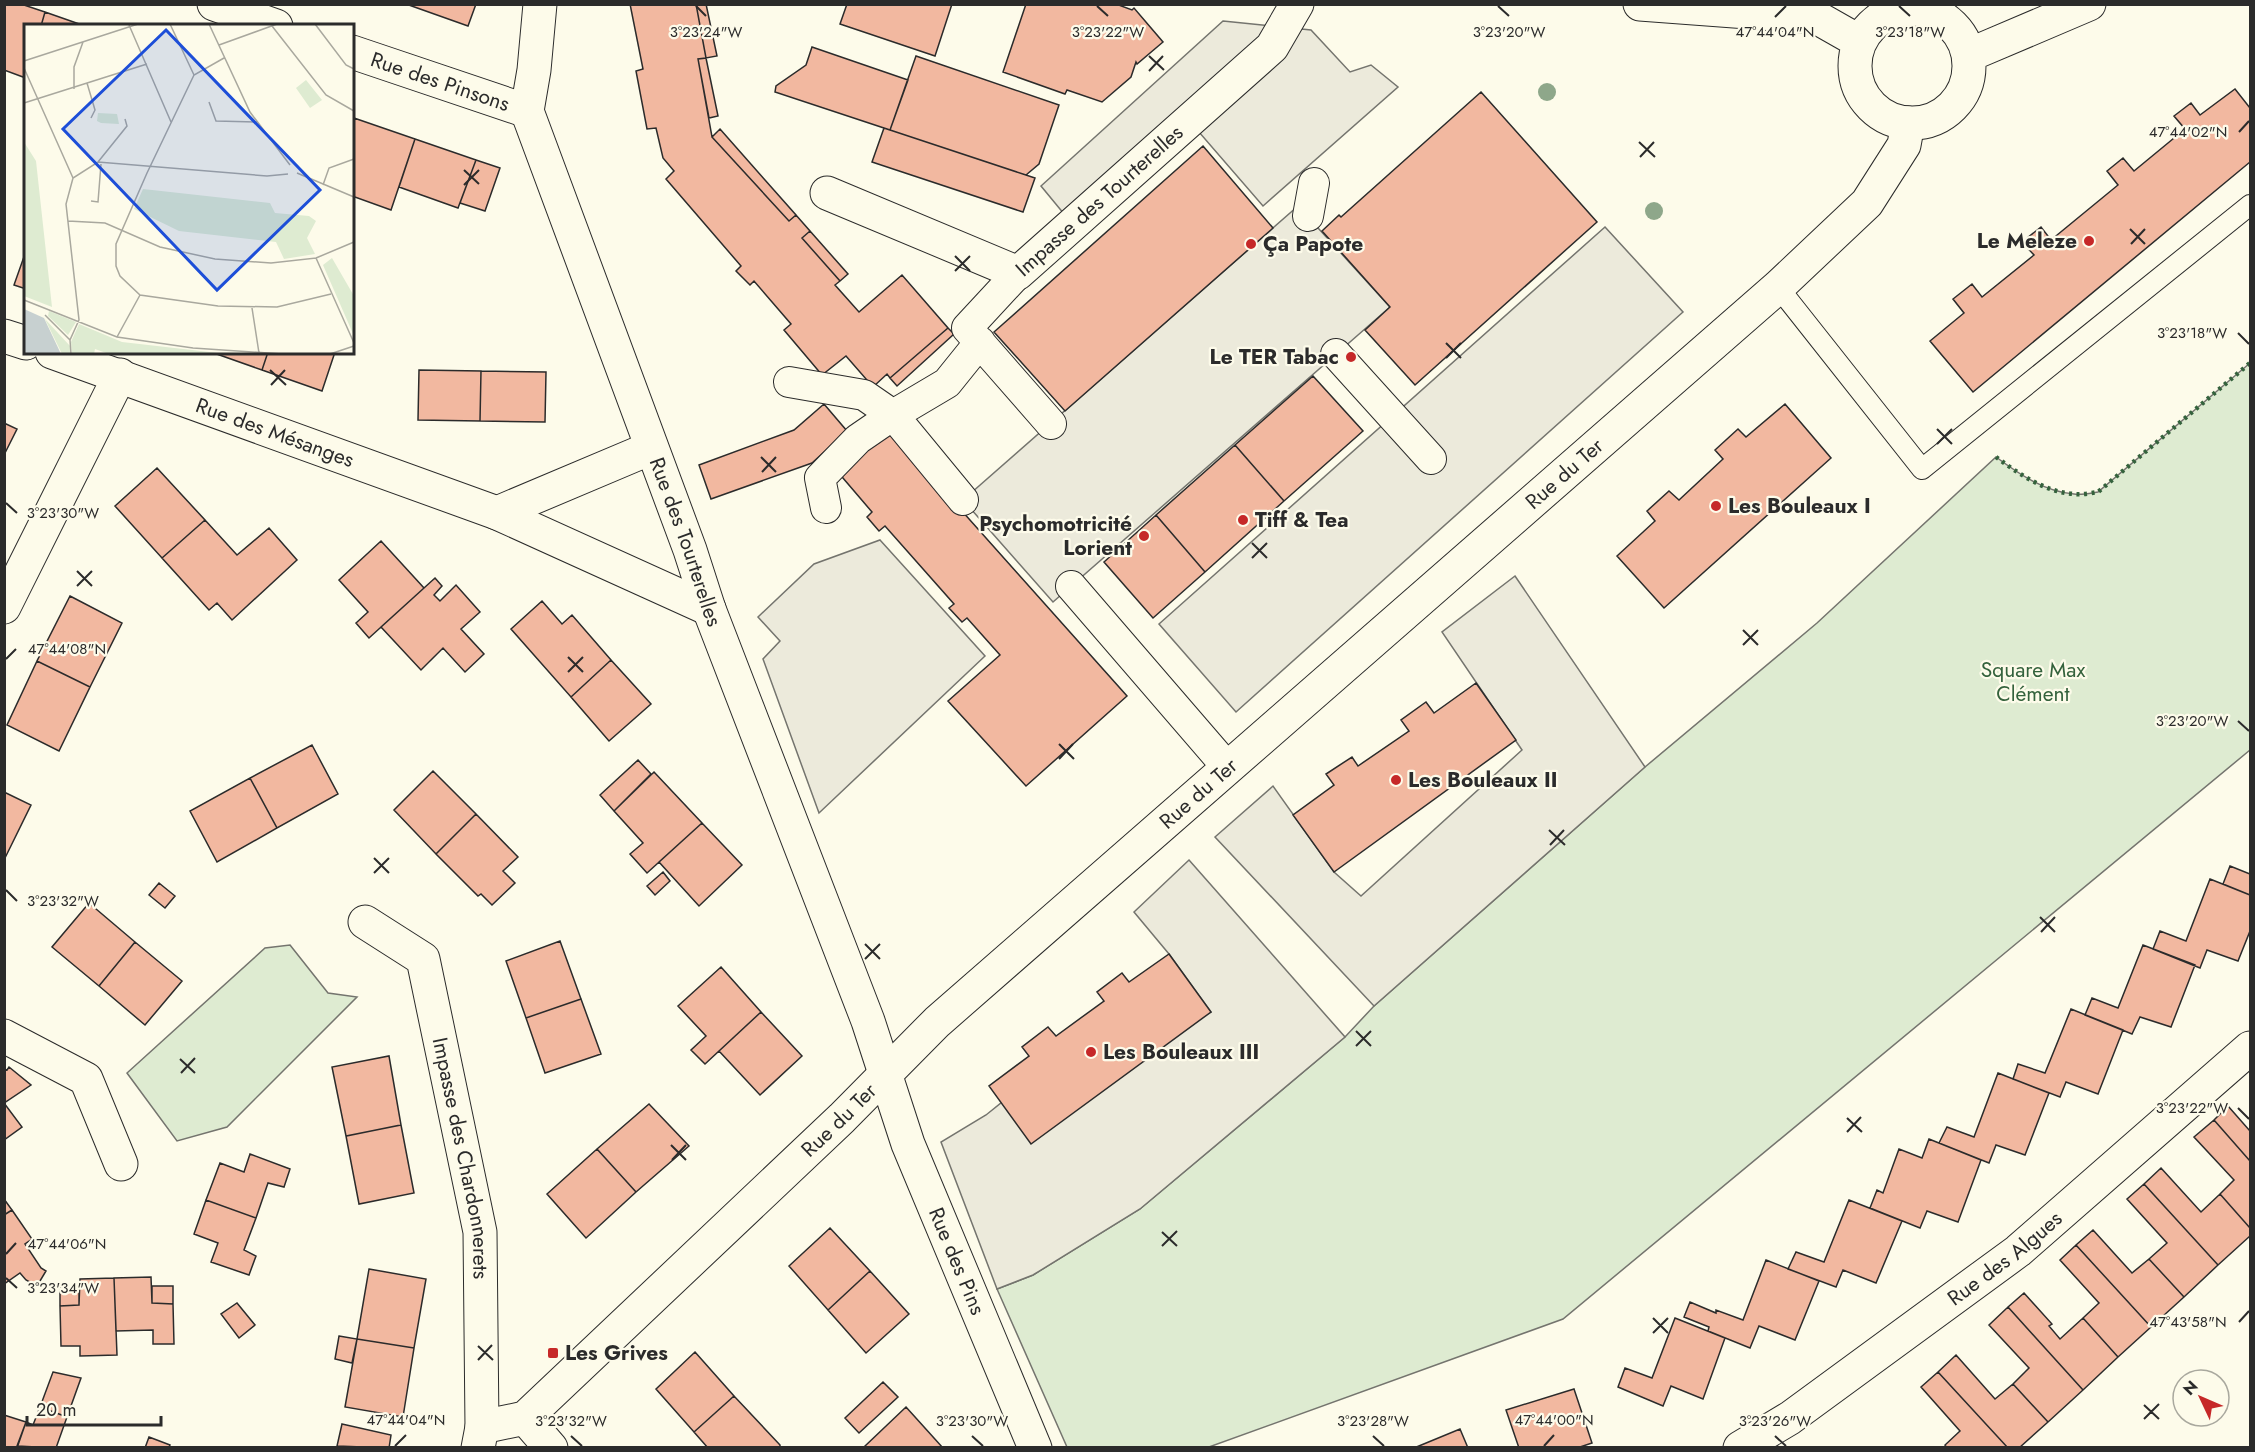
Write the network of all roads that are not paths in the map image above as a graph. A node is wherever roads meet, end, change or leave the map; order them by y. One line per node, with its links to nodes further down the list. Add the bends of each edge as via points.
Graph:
1 (214, 4): 6 (street)
2 (540, 4): 10 (street, Rue des Tourterelles)
3 (1297, 4): 16 (street, Impasse des Tourterelles, via 1272,47)
4 (1640, 4): 7 (street, via 1816,17)
5 (2089, 4): 9 (street)
6 (270, 24)
7 (1860, 42): 9 (street, via 1884,16 1919,9 1936,13 1951,24); 11 (street, via 1856,78 1863,95 1875,109)
8 (354, 53): 10 (street, Rue des Pinsons)
9 (1969, 55): 11 (street, via 1970,72 1955,104 1926,121)
10 (527, 111): 27 (street, Rue des Tourterelles)
11 (1908, 123): 17 (street, Rue du Ter, via 1904,144 1867,203)
12 (1314, 183): 15 (street)
13 (827, 193): 16 (street, Impasse des Tourterelles)
14 (2250, 205): 17 (lane, via 1922,469)
15 (1308, 216)
16 (1018, 273): 19 (street, via 967,328)
17 (1778, 287): 35 (street, Rue du Ter)
18 (4, 336): 20 (street)
19 (980, 342): 25 (street, via 947,383); 26 (street)
20 (24, 343)
21 (58, 354): 23 (street, Rue des Mésanges)
22 (1336, 354): 28 (street)
23 (120, 375): 31 (street, Rue des Mésanges); 33 (street)
24 (789, 382): 25 (street, via 864,396)
25 (893, 415): 29 (street); 30 (street, via 858,439 820,478)
26 (1051, 424)
27 (651, 448): 31 (street); 34 (street, Rue des Tourterelles)
28 (1431, 459)
29 (963, 500)
30 (826, 508)
31 (498, 513): 34 (street, Rue des Mésanges)
32 (1071, 586): 35 (street)
33 (4, 607)
34 (709, 609): 39 (street, Rue des Tourterelles, via 868,1021)
35 (1228, 768): 39 (street, Rue du Ter)
36 (365, 922): 42 (street, Impasse des Chardonnerets, via 423,959 480,1232)
37 (4, 1036): 40 (street, via 86,1079)
38 (2250, 1048): 45 (street, Rue des Algues, via 2018,1251 1790,1418)
39 (884, 1073): 41 (street, Rue du Ter, via 842,1118); 44 (street, Rue des Pins, via 908,1144)
40 (121, 1164)
41 (525, 1418): 42 (street); 43 (street)
42 (480, 1437)
43 (552, 1448)
44 (1035, 1448)
45 (1740, 1448)

